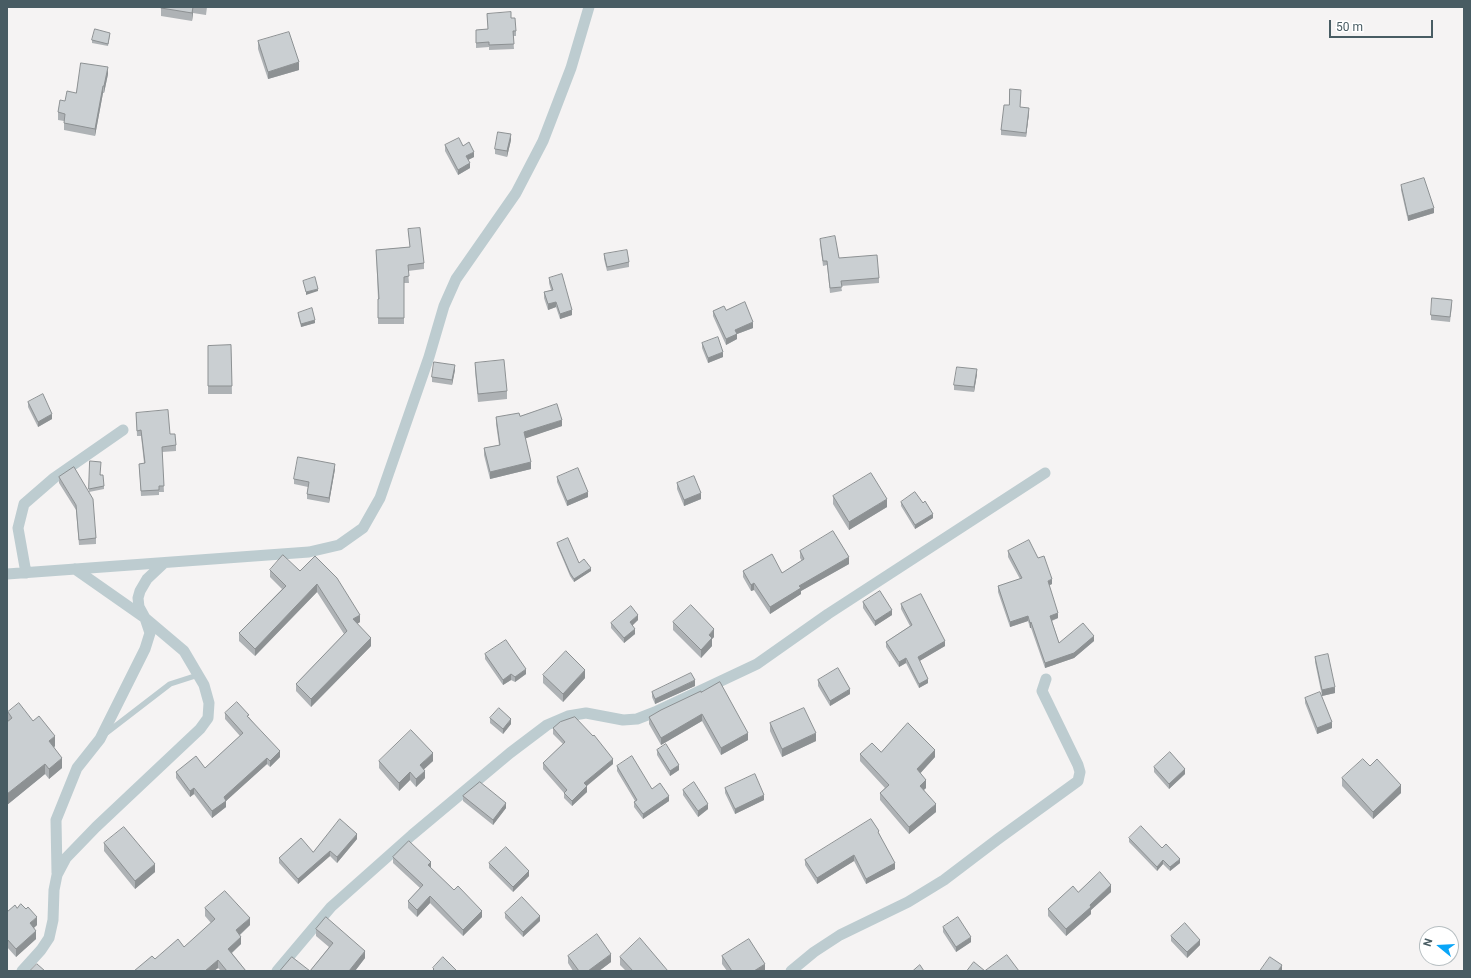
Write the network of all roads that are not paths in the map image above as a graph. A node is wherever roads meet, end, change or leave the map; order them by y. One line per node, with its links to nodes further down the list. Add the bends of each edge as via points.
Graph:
1 (589, 7): 4 (street, via 571,68 543,141 516,192 456,279 444,306 380,498 363,528 339,545 309,552)
2 (123, 430): 6 (street, via 54,478 24,504 18,528)
3 (1045, 473): 14 (street, via 828,614 757,664 637,719 622,720 586,713 568,716 547,725 417,830 331,907)
4 (164, 563): 5 (street); 8 (street, via 147,579 140,591 139,608)
5 (75, 569): 6 (street); 8 (street)
6 (26, 573): 7 (street)
7 (7, 574)
8 (145, 618): 9 (street, via 184,651); 11 (street, via 150,632 145,649)
9 (198, 675): 11 (lane, via 170,684); 12 (street, via 209,703 208,718 200,729 91,832 66,858)
10 (1046, 679): 15 (street, via 1042,692 1078,765 1078,781 944,880 908,902 840,935)
11 (100, 739): 12 (street, via 77,768 56,820)
12 (57, 875): 13 (street, via 49,938)
13 (22, 971)
14 (276, 971)
15 (791, 971)

